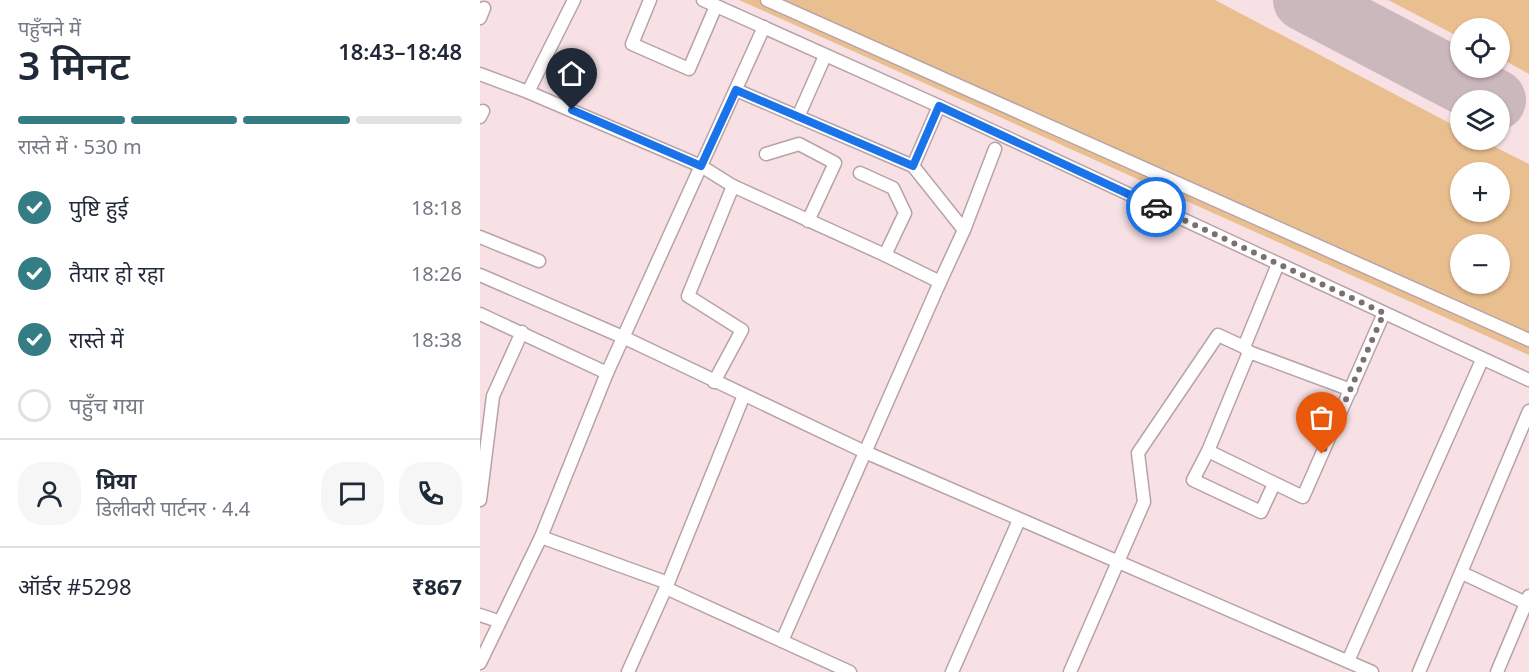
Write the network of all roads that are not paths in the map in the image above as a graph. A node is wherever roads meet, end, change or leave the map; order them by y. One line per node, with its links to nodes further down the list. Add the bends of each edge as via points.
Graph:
1 (574, 0): 10 (street)
2 (650, 0): 5 (street, via 632,44 689,69)
3 (703, 0): 5 (street)
4 (766, 0): 31 (street)
5 (716, 6): 6 (street)
6 (764, 27): 7 (street); 9 (street)
7 (825, 56): 11 (street); 12 (street)
8 (480, 74): 10 (street)
9 (736, 90): 12 (street); 15 (street)
10 (528, 92): 15 (street)
11 (939, 106): 16 (street); 24 (street)
12 (798, 117): 16 (street)
13 (995, 149): 20 (street)
14 (766, 154): 19 (street, via 799,144 835,163)
15 (701, 166): 18 (street); 30 (street)
16 (913, 166): 20 (street)
17 (860, 173): 22 (street, via 893,188 905,213)
18 (733, 186): 19 (street); 36 (street, via 688,296 742,330)
19 (808, 221): 22 (street)
20 (964, 230): 26 (street)
21 (480, 237): 23 (street)
22 (885, 255): 26 (street)
23 (539, 261)
24 (1278, 264): 27 (street); 32 (street)
25 (480, 275): 30 (street)
26 (939, 282): 41 (street)
27 (1384, 313): 33 (street); 37 (street)
28 (480, 314): 29 (street)
29 (522, 332): 34 (street); 42 (street, via 493,396)
30 (625, 338): 34 (street); 36 (street)
31 (1529, 340)
32 (1246, 349): 37 (street); 40 (street); 47 (street, via 1218,335 1138,453 1144,502)
33 (1482, 360): 35 (street); 54 (street)
34 (607, 373): 46 (street)
35 (1529, 380)
36 (714, 382): 38 (street)
37 (1351, 390): 43 (street, via 1303,497)
38 (744, 395): 41 (street); 49 (street)
39 (1529, 411): 48 (street)
40 (1208, 451): 43 (street); 43 (street, via 1193,480 1261,512)
41 (865, 452): 45 (street); 53 (street)
42 (481, 479): 44 (street)
43 (1274, 484)
44 (480, 500)
45 (1019, 520): 47 (street); 58 (street)
46 (541, 537): 49 (street); 52 (street)
47 (1117, 561): 54 (street); 59 (street)
48 (1462, 573): 50 (street); 61 (street)
49 (669, 583): 53 (street, via 668,589); 56 (street)
50 (1528, 599): 62 (street)
51 (480, 615): 52 (street)
52 (498, 621): 55 (street)
53 (782, 641): 57 (street)
54 (1348, 661): 60 (street)
55 (480, 663)
56 (628, 672)
57 (850, 672)
58 (952, 672)
59 (1070, 672)
60 (1372, 672)
61 (1419, 672)
62 (1497, 672)

